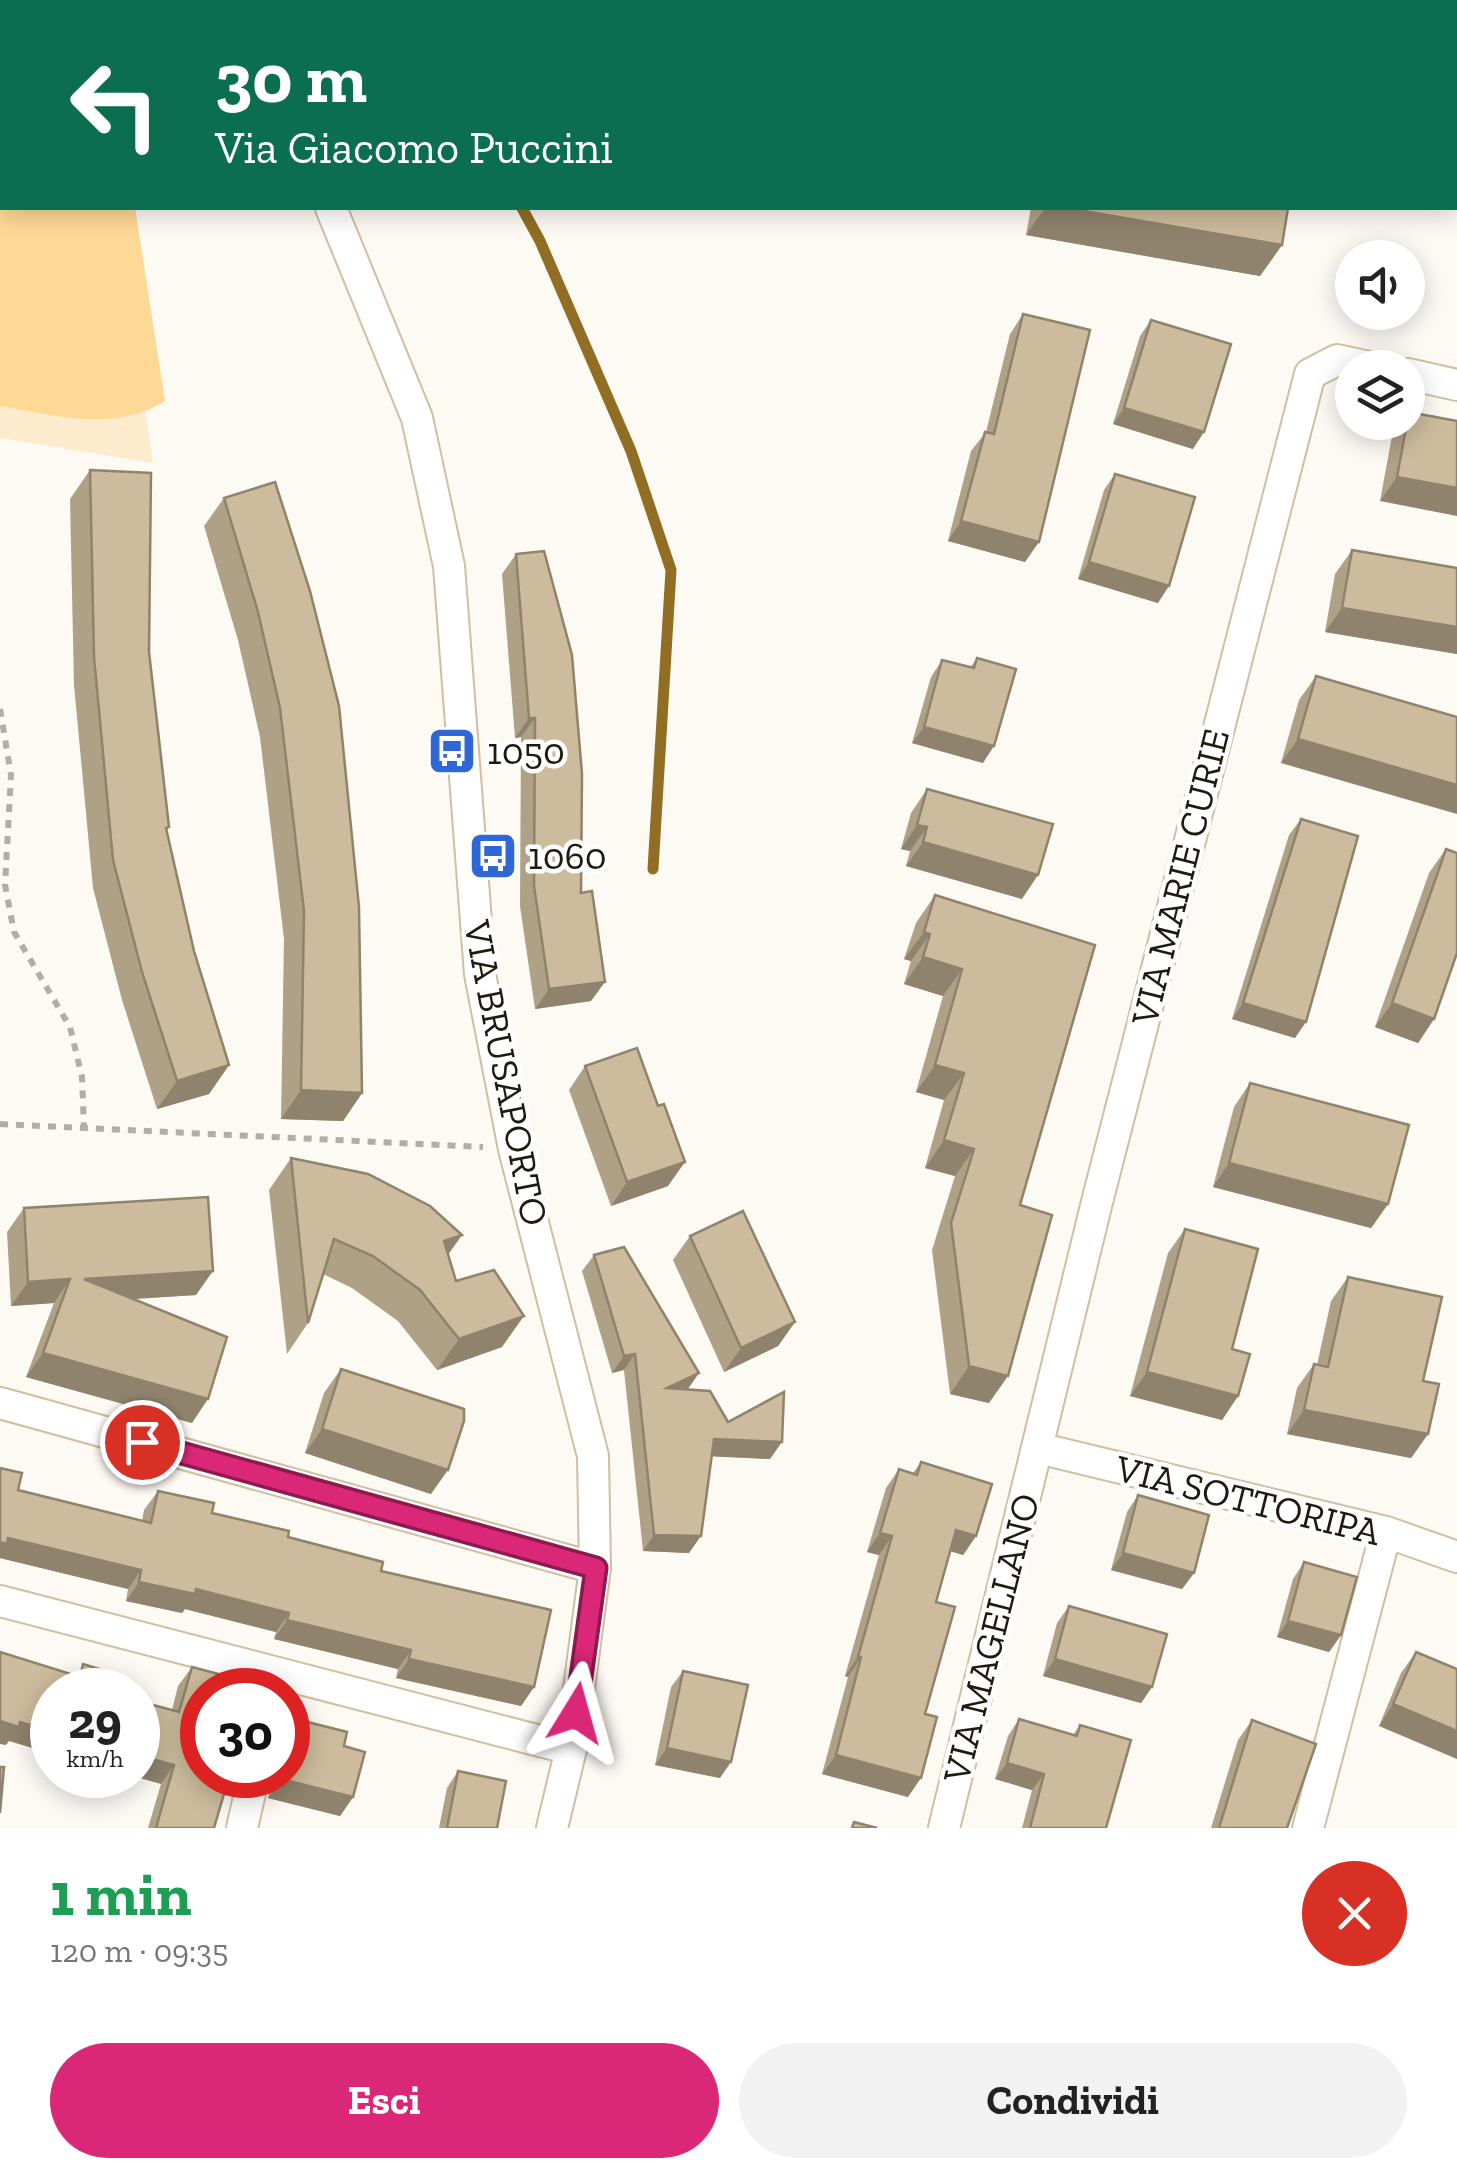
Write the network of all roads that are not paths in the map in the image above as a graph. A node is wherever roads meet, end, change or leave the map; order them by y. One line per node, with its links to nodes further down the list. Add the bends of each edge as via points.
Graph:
1 (332, 210): 9 (street, VIA BRUSAPORTO, via 417,418 449,566 480,974 514,1149 592,1456)
2 (1335, 361): 6 (street, VIA MARIE CURIE, via 1310,374)
3 (1425, 377): 4 (street)
4 (1457, 384)
5 (0, 1403): 9 (street)
6 (1038, 1448): 7 (street, VIA SOTTORIPA); 17 (street, VIA MAGELLANO)
7 (1386, 1532): 8 (street, VIA SOTTORIPA); 18 (street)
8 (1457, 1556)
9 (596, 1568): 13 (street, VIA BRUSAPORTO)
10 (0, 1601): 11 (street)
11 (228, 1668)
12 (310, 1690): 13 (street)
13 (571, 1749): 16 (street, VIA BRUSAPORTO)
14 (249, 1798): 15 (street)
15 (242, 1828)
16 (552, 1828)
17 (944, 1828)
18 (1308, 1828)

